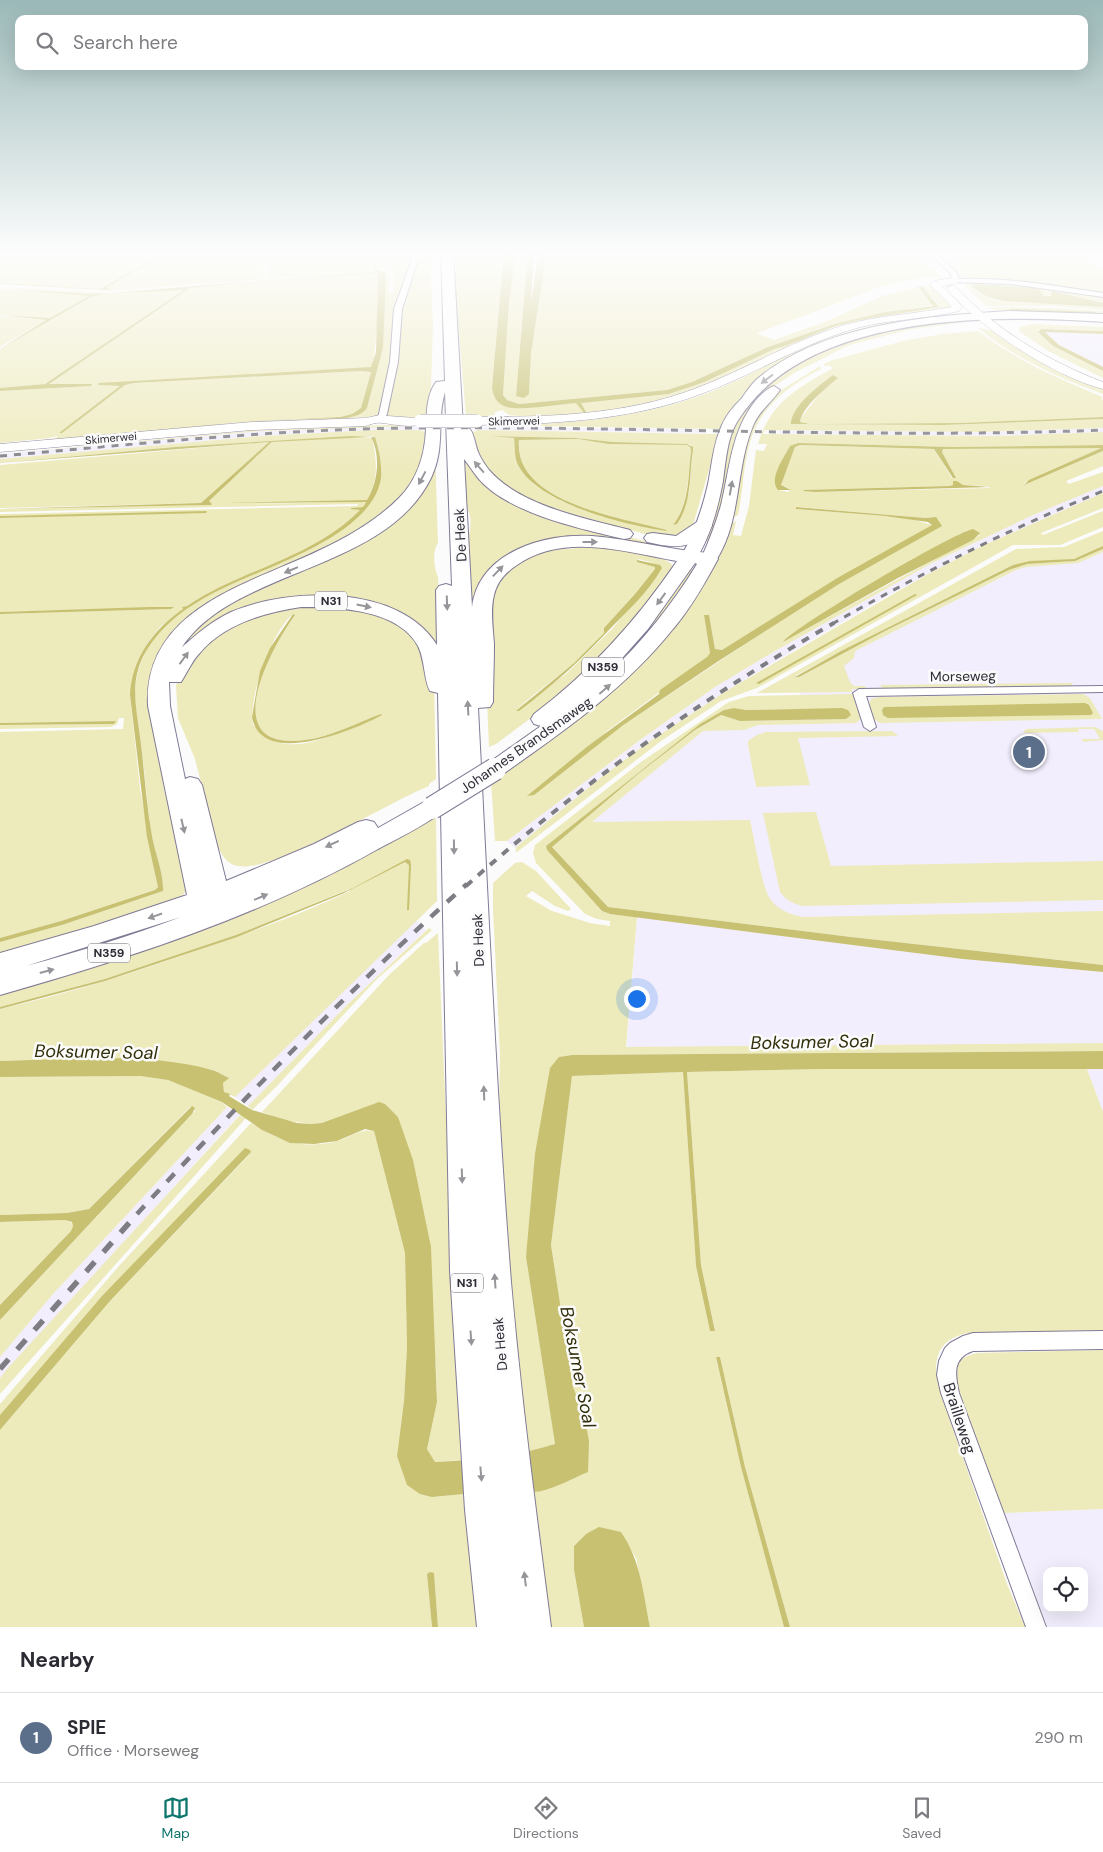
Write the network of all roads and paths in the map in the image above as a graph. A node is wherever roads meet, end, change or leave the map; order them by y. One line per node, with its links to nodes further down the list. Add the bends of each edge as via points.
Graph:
1 (397, 327): 14 (street, via 394,362)
2 (443, 327): 12 (highway, De Heak / N31)
3 (447, 327): 12 (highway, De Heak / N31)
4 (854, 327): 14 (street, Skimerwei, bridge, via 805,342 723,381 671,400 624,412 524,422 398,422)
5 (893, 327): 16 (main road, Johannes Brandsmaweg, one-way to 16, via 809,353 763,382 736,411 724,437)
6 (948, 327): 9 (main road, Johannes Brandsmaweg, via 892,337)
7 (999, 327): 13 (street, via 1015,343 1044,361)
8 (1004, 327): 11 (street, via 1048,354)
9 (821, 362)
10 (791, 378): 18 (main road, Johannes Brandsmaweg / N359, one-way to 10, via 722,528 738,448 747,422 766,397)
11 (1103, 381)
12 (447, 385): 17 (highway, N31, one-way to 12, via 547,512 494,484 469,454 460,401); 21 (highway, De Heak / N31, one-way to 21); 25 (highway, N31, one-way to 25, via 434,397 429,464 406,501 360,537 208,611 184,631 167,654 158,694 172,778); 26 (highway, De Heak / N31, one-way to 12)
13 (1103, 386)
14 (380, 418): 15 (street, Skimerwei, via 366,422 252,426)
15 (0, 448)
16 (703, 526): 17 (highway, N31, via 679,542); 18 (main road, Johannes Brandsmaweg / N359)
17 (624, 534): 18 (highway, N31)
18 (696, 557): 22 (highway, Johannes Brandsmaweg / N359, bridge, via 690,592 626,670 605,690 566,720); 26 (highway, N31, one-way to 18, via 488,913 481,615 484,594 491,580 502,567 522,554 541,546 563,543 616,543)
19 (1103, 689): 20 (street, Morseweg, via 859,693)
20 (870, 727)
21 (451, 777): 23 (highway, N31, one-way to 21, via 171,703 172,686 179,665 198,642 226,623 258,610 304,602 344,602 382,610 419,633 436,668 441,758); 30 (highway, De Heak / N31, one-way to 30, via 466,1271)
22 (432, 800): 24 (highway, Johannes Brandsmaweg / N359, one-way to 24); 25 (highway, Johannes Brandsmaweg / N359, one-way to 22, via 289,885 356,851)
23 (205, 843): 24 (highway, N31, via 220,867 232,873 249,872 280,860); 25 (highway, N31)
24 (304, 857): 25 (highway, Johannes Brandsmaweg / N359)
25 (211, 903): 27 (highway, Johannes Brandsmaweg / N359, one-way to 27); 28 (highway, Johannes Brandsmaweg / N359, one-way to 25, via 132,945)
26 (478, 937): 30 (highway, De Heak / N31, one-way to 26, via 492,1245)
27 (0, 963)
28 (0, 984)
29 (1103, 1340): 34 (street, Brailleweg, via 973,1342 956,1349 947,1363 946,1380 950,1393)
30 (493, 1436): 31 (highway, De Heak / N31)
31 (500, 1508): 32 (highway, De Heak / N31); 33 (highway, De Heak / N31, one-way to 31)
32 (497, 1627)
33 (531, 1627)
34 (1036, 1627)

